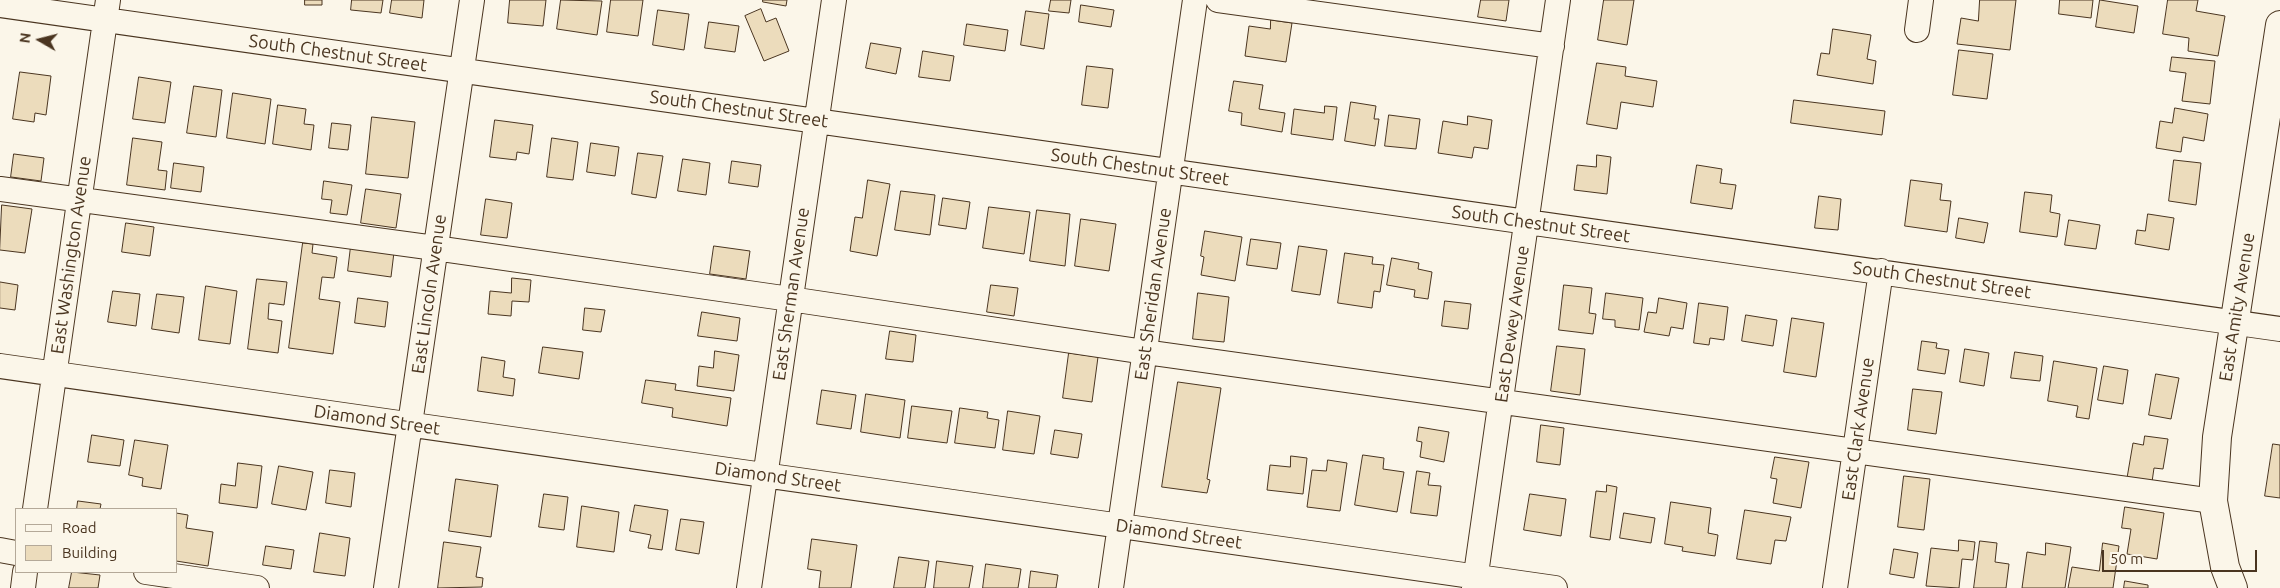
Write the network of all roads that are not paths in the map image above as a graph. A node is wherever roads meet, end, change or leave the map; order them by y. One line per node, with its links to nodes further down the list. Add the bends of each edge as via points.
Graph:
1 (472, 0): 12 (street, East Lincoln Avenue)
2 (834, 0): 13 (street, East Sherman Avenue)
3 (1195, 0): 14 (street, East Sheridan Avenue)
4 (1218, 0): 11 (street)
5 (1558, 0): 11 (street, East Dewey Avenue)
6 (1921, 0): 10 (street)
7 (0, 5): 8 (street, South Chestnut Street)
8 (106, 10): 12 (street, South Chestnut Street); 16 (street, East Washington Avenue)
9 (2280, 25): 21 (main road, East Amity Avenue)
10 (1917, 30)
11 (1552, 46): 17 (street, East Dewey Avenue)
12 (462, 70): 13 (street, South Chestnut Street); 18 (street, East Lincoln Avenue)
13 (817, 120): 14 (street, South Chestnut Street); 20 (street, East Sherman Avenue)
14 (1171, 171): 17 (street, South Chestnut Street); 23 (street, East Sheridan Avenue)
15 (0, 189): 16 (street)
16 (79, 200): 18 (street); 25 (street, East Washington Avenue)
17 (1526, 222): 19 (street, South Chestnut Street); 26 (street, East Dewey Avenue)
18 (435, 248): 20 (street); 27 (street, East Lincoln Avenue)
19 (1881, 271): 21 (street, South Chestnut Street); 28 (street, East Clark Avenue)
20 (790, 299): 23 (street); 29 (street, East Sherman Avenue)
21 (2234, 322): 22 (street, South Chestnut Street); 30 (main road, East Amity Avenue)
22 (2280, 329)
23 (1145, 352): 26 (street); 32 (street, East Sheridan Avenue)
24 (0, 366): 25 (street, Diamond Street)
25 (54, 373): 27 (street, Diamond Street); 31 (street, East Washington Avenue)
26 (1500, 401): 28 (street); 37 (street, East Dewey Avenue)
27 (410, 425): 29 (street, Diamond Street); 40 (street, East Lincoln Avenue)
28 (1855, 450): 30 (street); 44 (street, East Clark Avenue)
29 (765, 475): 32 (street, Diamond Street); 41 (street, East Sherman Avenue)
30 (2213, 501): 45 (main road, East Amity Avenue, via 2225,567)
31 (35, 508)
32 (1120, 526): 37 (street, Diamond Street); 42 (street, East Sheridan Avenue)
33 (0, 550): 34 (street)
34 (15, 553)
35 (26, 573): 38 (street)
36 (153, 573): 39 (street)
37 (1474, 582): 43 (street, Diamond Street)
38 (23, 588)
39 (257, 588)
40 (386, 588)
41 (749, 588)
42 (1111, 588)
43 (1555, 588)
44 (1835, 588)
45 (2233, 588)

